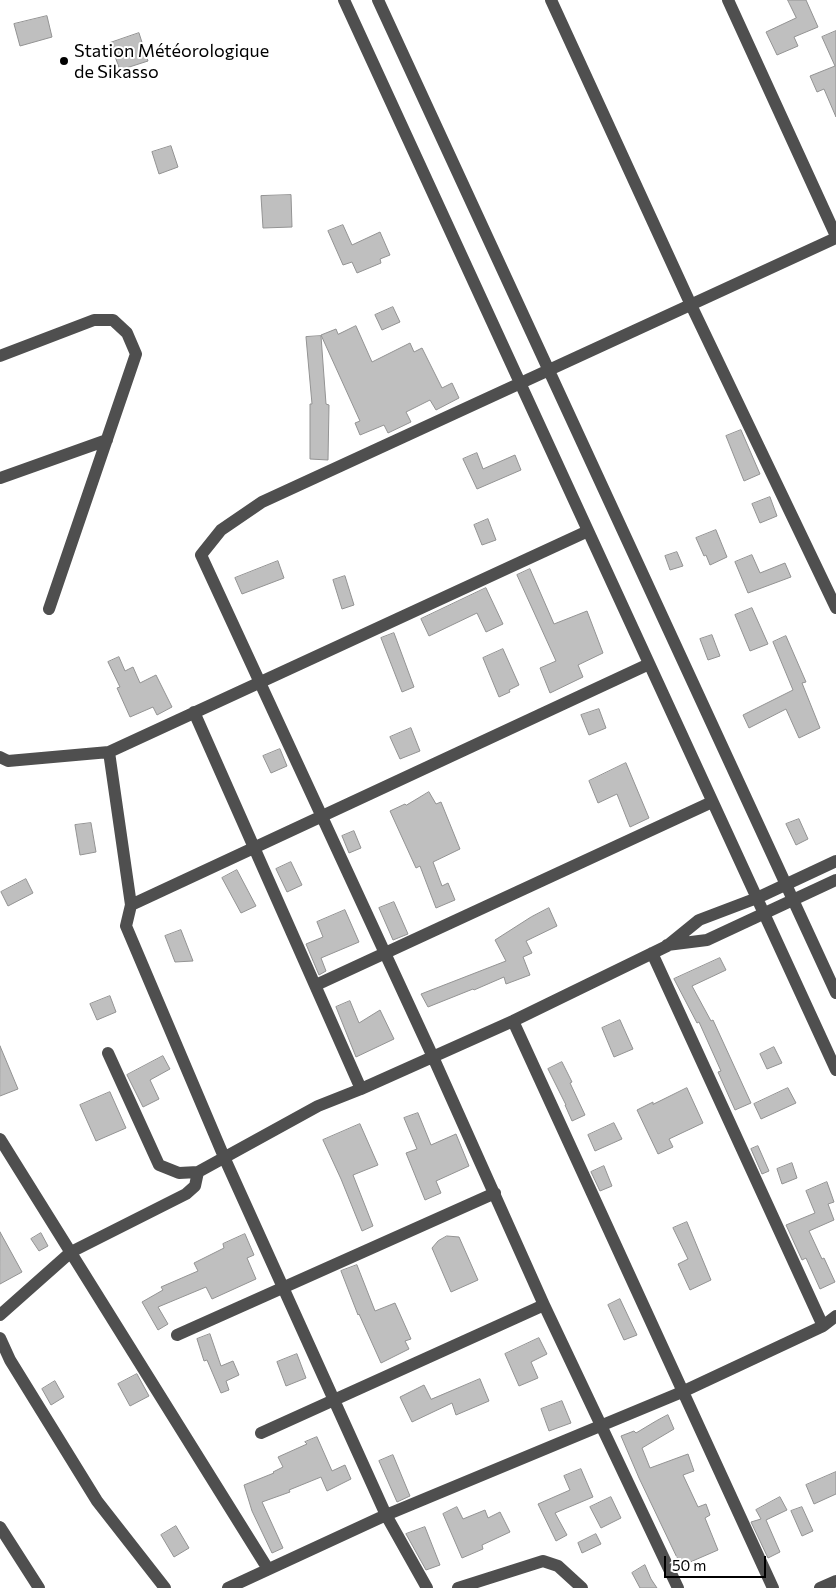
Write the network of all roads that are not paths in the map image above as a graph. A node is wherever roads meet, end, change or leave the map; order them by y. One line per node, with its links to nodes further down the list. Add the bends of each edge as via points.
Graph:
1 (344, 0): 9 (street)
2 (378, 0): 8 (street)
3 (551, 0): 6 (street)
4 (728, 0): 5 (street)
5 (836, 237): 6 (street)
6 (691, 304): 8 (street); 13 (street)
7 (0, 356): 10 (street, via 94,320 113,320 127,333 136,354)
8 (549, 370): 9 (street); 25 (street)
9 (520, 383): 12 (street); 16 (street, via 262,502 221,530 202,555)
10 (107, 440): 11 (street); 14 (street)
11 (0, 478)
12 (588, 531): 15 (street); 16 (street)
13 (836, 608)
14 (49, 609)
15 (649, 664): 20 (street); 21 (street)
16 (260, 682): 17 (street); 21 (street)
17 (194, 712): 18 (street); 22 (street)
18 (109, 752): 19 (street, via 8,761); 28 (street)
19 (0, 757)
20 (712, 802): 26 (street); 31 (street)
21 (321, 816): 22 (street); 31 (street)
22 (254, 847): 28 (street); 33 (street)
23 (836, 860): 25 (street)
24 (836, 880): 27 (street)
25 (787, 884): 26 (street); 27 (street)
26 (757, 898): 29 (street); 30 (street, via 699,920)
27 (794, 899): 29 (street); 34 (street)
28 (131, 905): 41 (street, via 126,926)
29 (764, 913): 30 (street, via 707,940); 38 (street)
30 (667, 946): 32 (street)
31 (384, 953): 33 (street); 37 (street)
32 (652, 953): 35 (street); 49 (street)
33 (316, 984): 39 (street)
34 (836, 993)
35 (513, 1021): 37 (street); 52 (street)
36 (108, 1053): 42 (street, via 159,1165 180,1173)
37 (433, 1057): 39 (street); 43 (street)
38 (836, 1070)
39 (361, 1089): 41 (street, via 318,1106)
40 (0, 1139): 44 (street)
41 (224, 1156): 42 (street); 45 (street)
42 (198, 1172): 44 (street, via 195,1186 186,1194)
43 (495, 1193): 45 (street); 46 (street)
44 (71, 1252): 47 (street); 58 (street)
45 (282, 1287): 50 (street); 53 (street)
46 (544, 1305): 53 (street); 54 (street)
47 (0, 1315)
48 (836, 1316): 49 (street)
49 (823, 1326): 52 (street)
50 (178, 1335)
51 (0, 1338): 61 (street, via 10,1360 97,1501)
52 (682, 1392): 54 (street); 67 (street)
53 (335, 1400): 55 (street); 56 (street)
54 (602, 1426): 56 (street); 66 (street)
55 (261, 1433)
56 (386, 1515): 58 (street); 63 (street)
57 (0, 1527): 60 (street)
58 (268, 1569): 62 (street)
59 (836, 1581): 68 (street)
60 (39, 1588)
61 (165, 1588)
62 (228, 1588)
63 (427, 1588)
64 (458, 1588): 65 (street, via 543,1562 558,1566)
65 (582, 1588)
66 (678, 1588)
67 (772, 1588)
68 (820, 1588)

